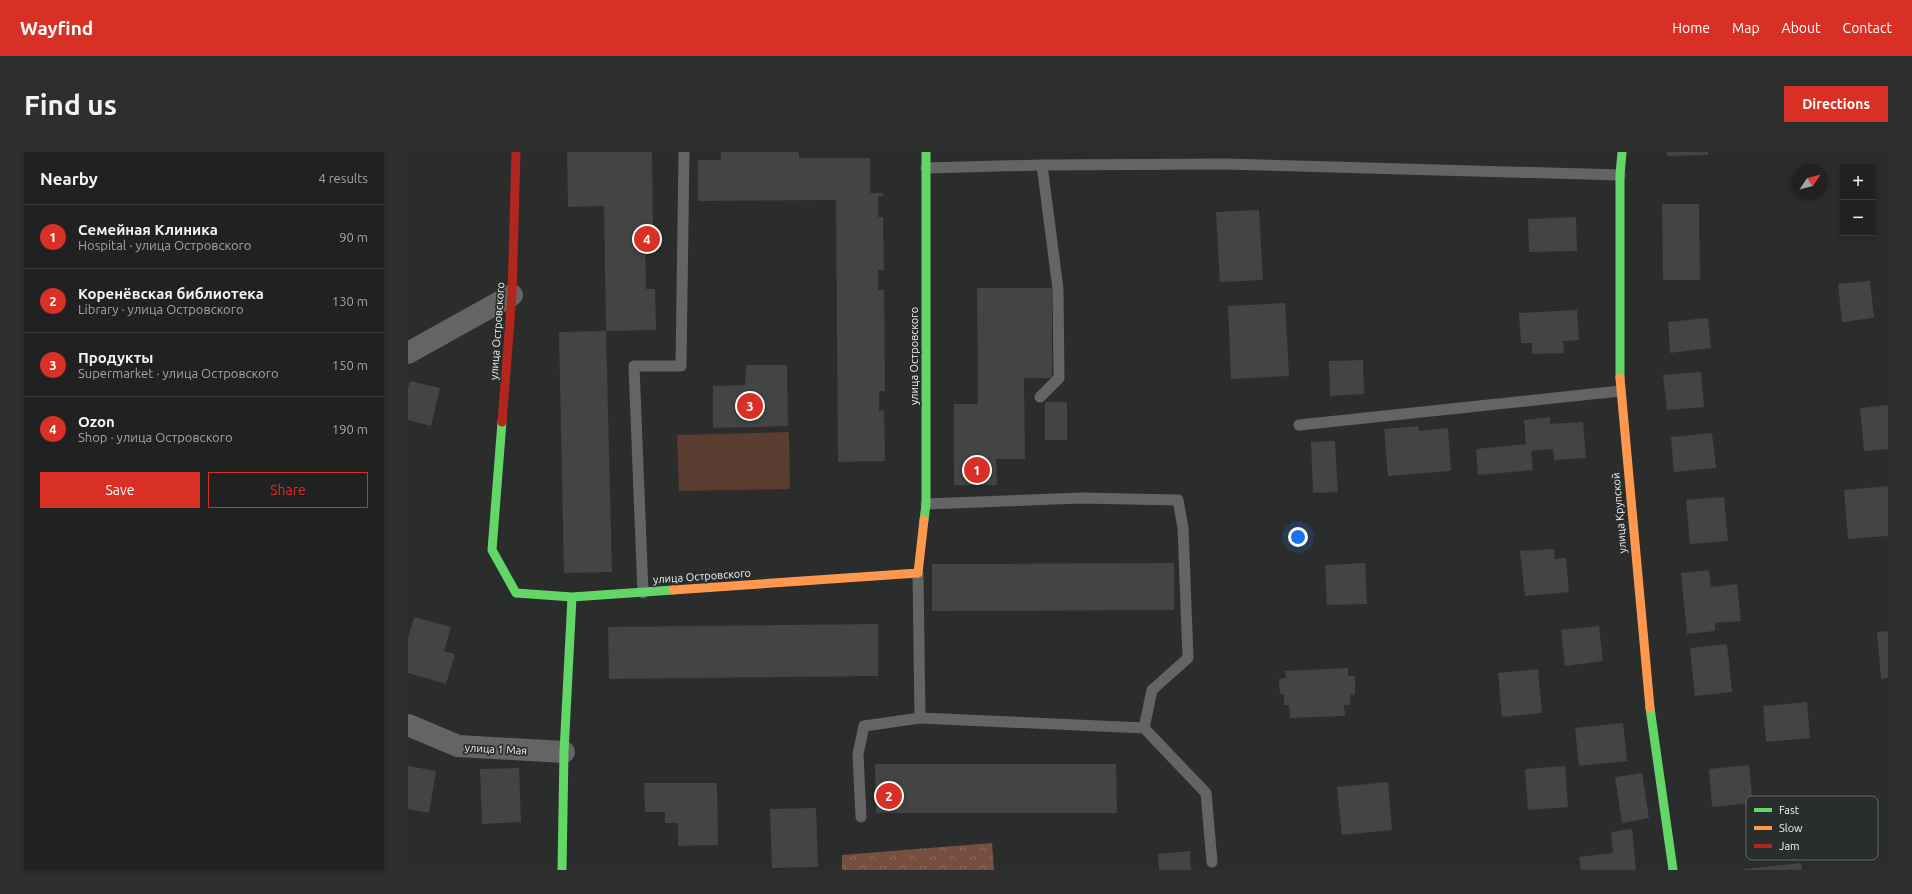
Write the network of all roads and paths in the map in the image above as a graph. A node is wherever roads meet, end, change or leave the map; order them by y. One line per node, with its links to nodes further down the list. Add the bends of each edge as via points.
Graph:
1 (516, 152): 8 (street, улица Островского)
2 (684, 152): 15 (lane, via 681,366 634,366)
3 (926, 152): 6 (street, улица Островского)
4 (1622, 152): 7 (street, улица Крупской)
5 (1042, 165): 6 (lane); 7 (lane, via 1225,164); 11 (lane, via 1058,289 1059,378)
6 (926, 168): 13 (street, улица Островского)
7 (1620, 175): 10 (street, улица Крупской)
8 (512, 295): 9 (street); 16 (street, улица Островского, via 492,550 516,594)
9 (408, 353)
10 (1620, 391): 12 (lane); 24 (street, улица Крупской, via 1652,730)
11 (1040, 397)
12 (1299, 425)
13 (926, 504): 14 (street, улица Островского); 19 (lane, via 1081,498 1178,500 1184,528 1188,658 1152,690)
14 (918, 573): 15 (street, улица Островского); 17 (lane)
15 (642, 593): 16 (street, улица Островского)
16 (572, 597): 20 (street)
17 (920, 718): 19 (lane); 21 (lane, via 864,726 858,754)
18 (408, 724): 20 (street, улица 1 Мая, via 458,746)
19 (1144, 728): 22 (lane, via 1206,793)
20 (564, 752): 23 (street)
21 (860, 817)
22 (1212, 862)
23 (562, 870)
24 (1672, 870)

